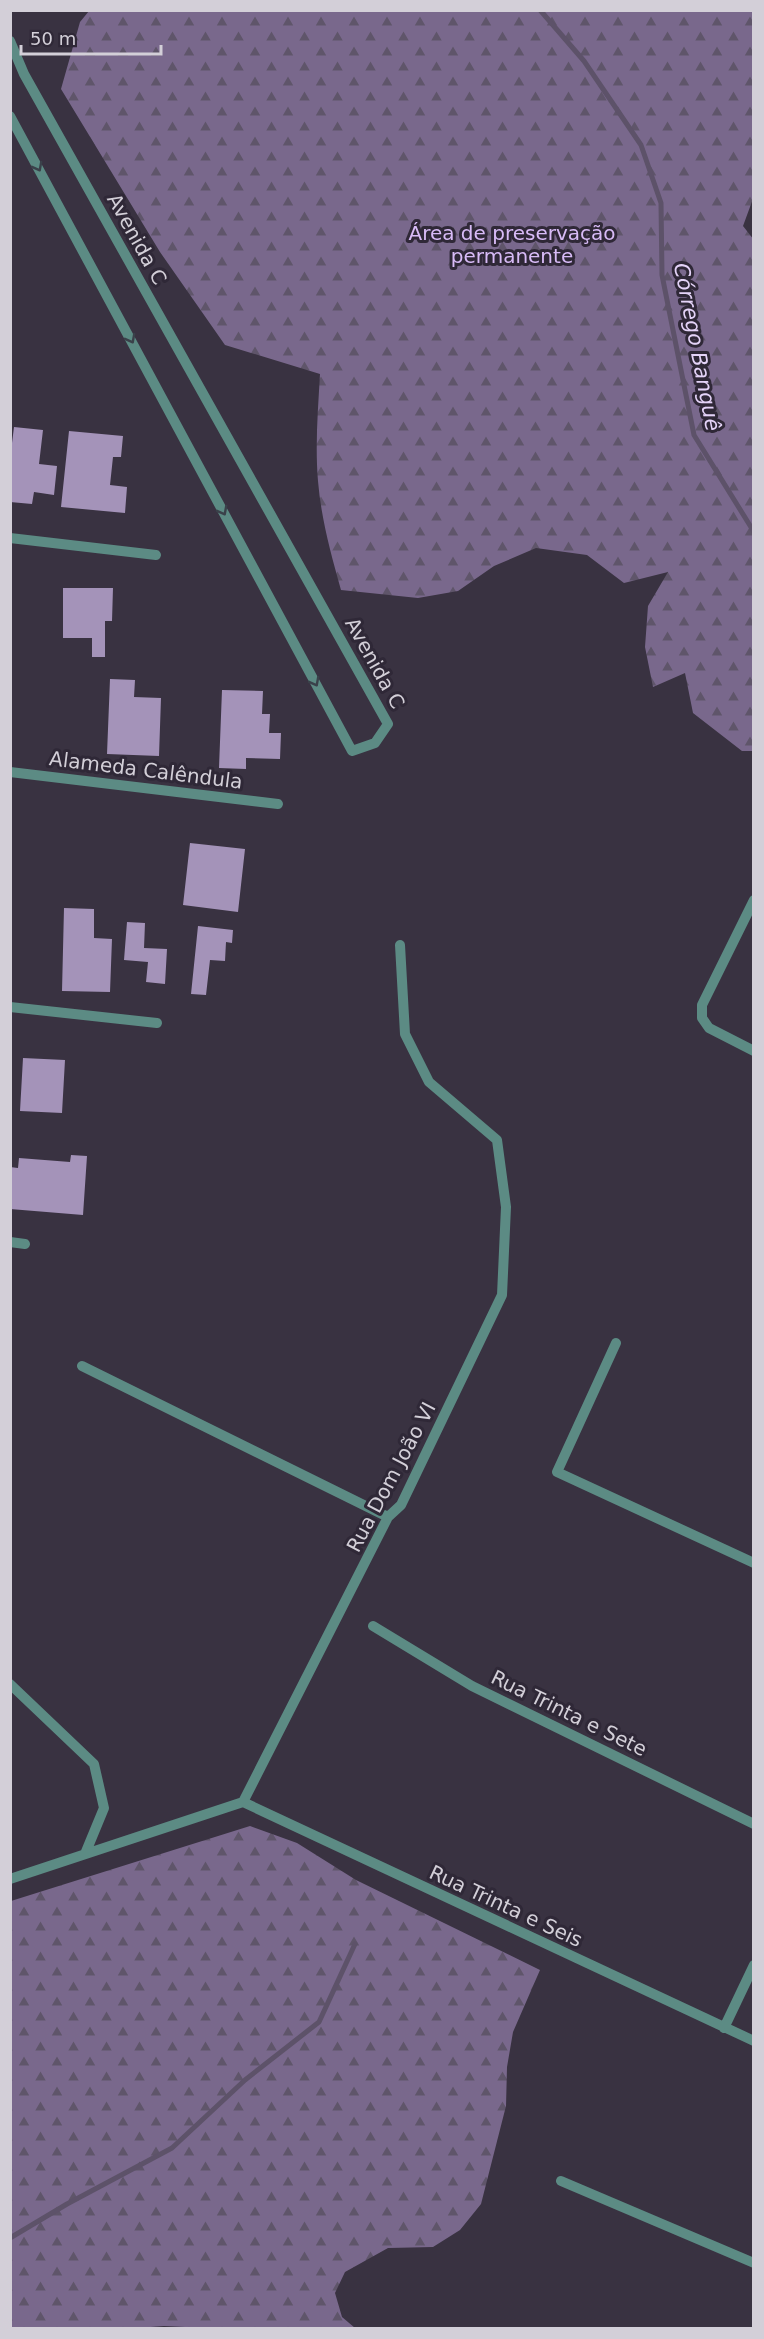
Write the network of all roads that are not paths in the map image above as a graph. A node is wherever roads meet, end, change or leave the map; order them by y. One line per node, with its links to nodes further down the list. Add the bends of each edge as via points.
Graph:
1 (10, 41): 2 (street, Avenida C, one-way to 1, via 352,751 375,742 388,724 29,84)
2 (10, 116)
3 (10, 538): 4 (street)
4 (156, 555)
5 (10, 772): 6 (street, Alameda Calêndula)
6 (278, 804)
7 (753, 900): 11 (street, via 702,1005 702,1018 709,1028)
8 (400, 945): 16 (street, Rua Dom João VI, via 405,1034 429,1082 497,1140 506,1207 502,1295 401,1505)
9 (10, 1007): 10 (street)
10 (158, 1023)
11 (753, 1051)
12 (10, 1242): 13 (street)
13 (25, 1244)
14 (616, 1343): 17 (street, via 557,1472)
15 (82, 1366): 16 (street)
16 (388, 1517): 20 (street, Rua Dom João VI)
17 (753, 1563)
18 (374, 1626): 21 (street, Rua Trinta e Sete, via 472,1686)
19 (10, 1684): 22 (street, via 94,1764 104,1808)
20 (243, 1802): 22 (street); 25 (street, Rua Trinta e Seis)
21 (753, 1824)
22 (85, 1854): 23 (street)
23 (10, 1879)
24 (753, 1965): 25 (street)
25 (724, 2028): 26 (street, Rua Trinta e Seis)
26 (753, 2041)
27 (561, 2181): 28 (street)
28 (753, 2263)

